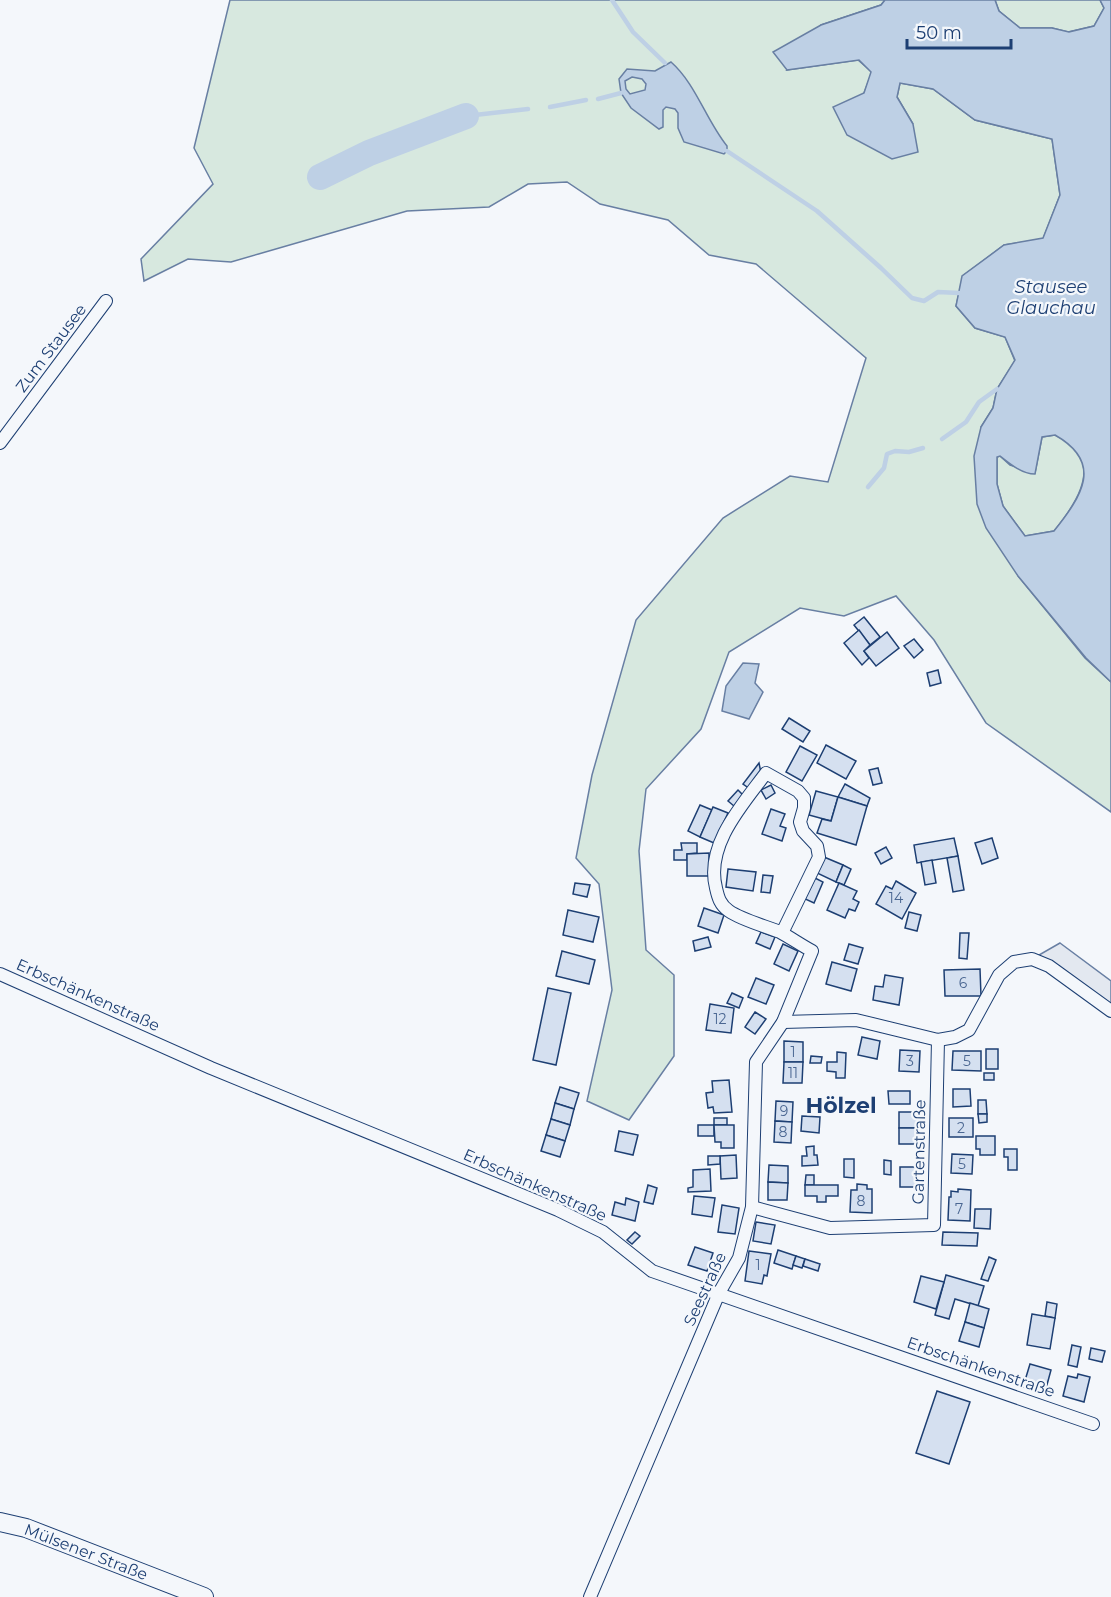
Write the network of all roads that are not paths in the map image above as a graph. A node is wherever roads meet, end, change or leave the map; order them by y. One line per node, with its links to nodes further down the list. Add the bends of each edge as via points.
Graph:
1 (106, 302): 2 (street, Zum Stausee)
2 (0, 443)
3 (782, 933): 3 (street, Seestraße, via 819,857 817,846 800,822 804,798 766,773 724,834 715,857 714,880 719,902 729,911); 6 (street, Seestraße, via 812,951)
4 (0, 974): 9 (street, Erbschänkenstraße, via 211,1068 558,1210 603,1232 652,1271)
5 (1111, 1011): 7 (street, via 1049,966 1032,959 1014,962 999,975 969,1030)
6 (783, 1022): 7 (street, via 856,1020); 8 (street, Seestraße, via 756,1062)
7 (938, 1040): 8 (street, Gartenstraße, via 934,1225 830,1228)
8 (752, 1207): 9 (street, Seestraße, via 739,1258)
9 (719, 1293): 10 (street, Erbschänkenstraße); 13 (street, Seestraße)
10 (1093, 1424)
11 (0, 1522): 12 (street, Mülsener Straße, via 26,1528)
12 (204, 1597)
13 (590, 1597)

